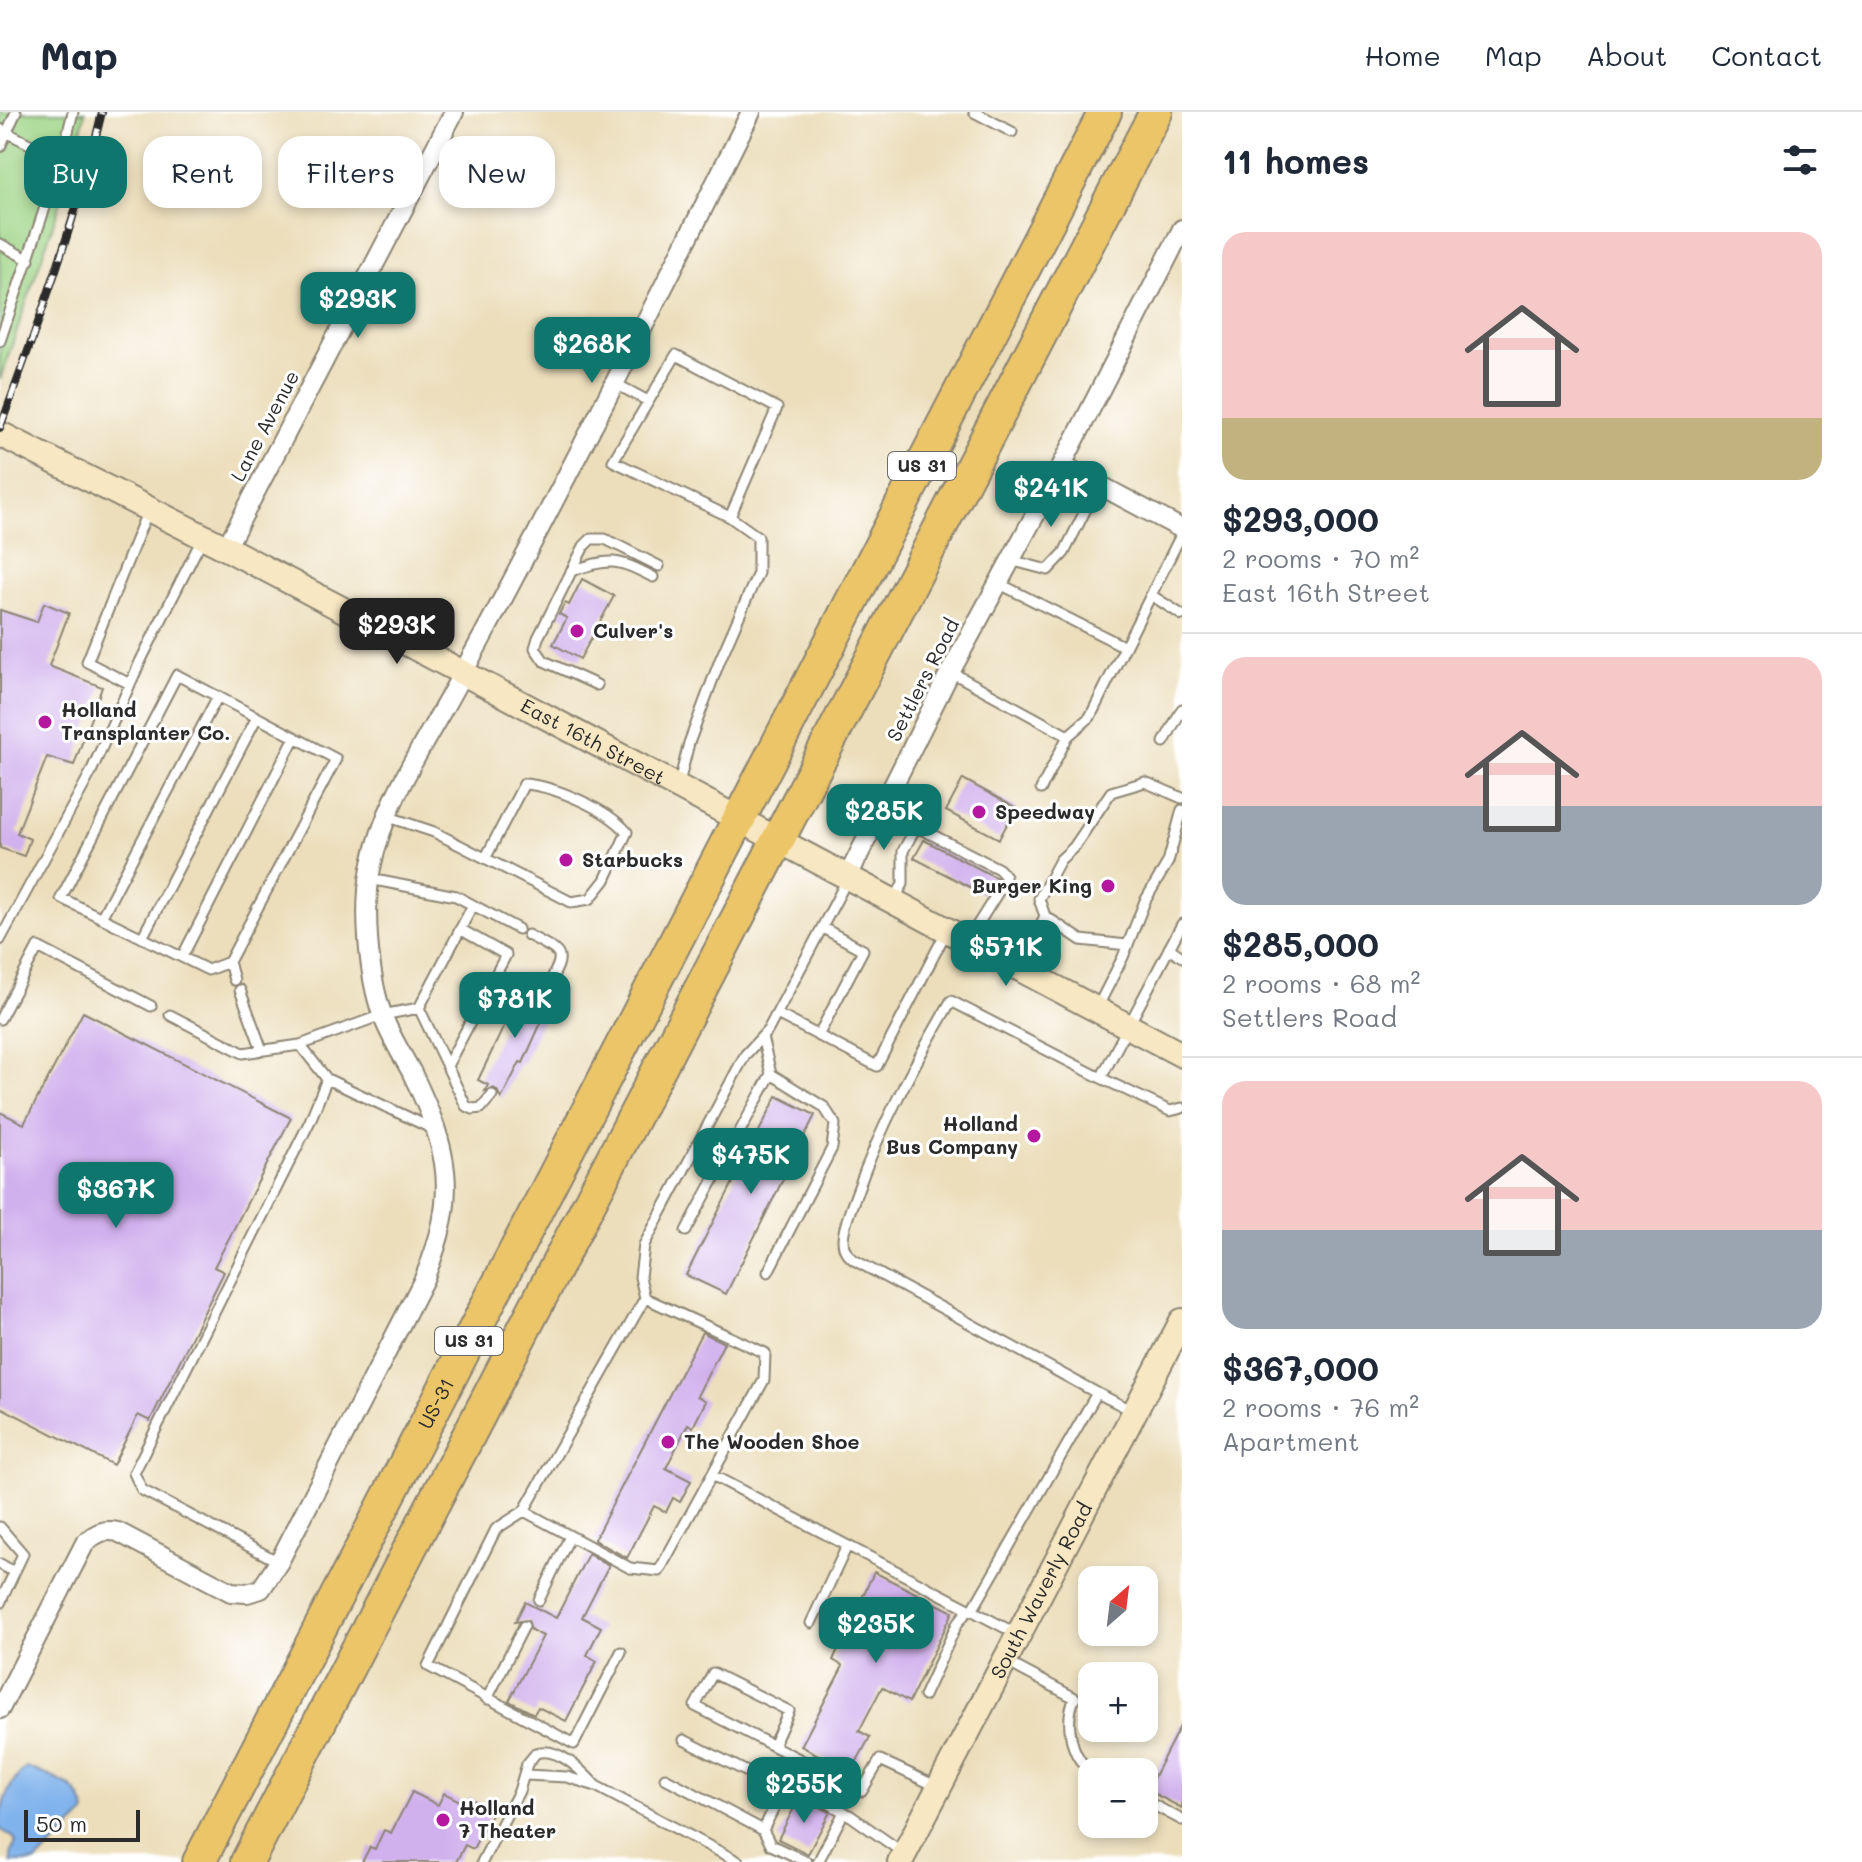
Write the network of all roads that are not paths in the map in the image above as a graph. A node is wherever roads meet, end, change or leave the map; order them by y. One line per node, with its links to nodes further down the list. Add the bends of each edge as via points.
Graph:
1 (16, 112): 8 (lane)
2 (73, 112): 10 (lane)
3 (454, 112): 30 (street, Lane Avenue)
4 (751, 112): 19 (street)
5 (974, 112): 9 (lane)
6 (1105, 112): 21 (highway, US 31)
7 (1156, 112): 23 (highway, US 31)
8 (4, 131): 11 (lane); 12 (lane)
9 (1012, 132)
10 (67, 136)
11 (24, 141)
12 (0, 147)
13 (46, 208): 16 (lane)
14 (1182, 229): 17 (street, Settlers Road)
15 (0, 244): 16 (lane)
16 (29, 260): 18 (lane)
17 (1174, 262): 24 (street, Settlers Road)
18 (0, 339)
19 (616, 384): 20 (lane); 40 (street)
20 (648, 401): 27 (lane, via 613,461); 27 (lane, via 676,355 777,408)
21 (948, 415): 23 (highway); 55 (highway, US 31)
22 (0, 434): 26 (main road, East 16th Street)
23 (989, 437): 57 (highway, US 31)
24 (1062, 465): 25 (street); 31 (street, Settlers Road)
25 (1098, 485): 28 (street); 31 (lane, via 1064,553 1048,570)
26 (148, 510): 29 (main road, East 16th Street); 41 (lane, via 87,662)
27 (730, 517): 49 (lane, via 758,537 758,573 689,743)
28 (1182, 531): 36 (lane)
29 (203, 537): 30 (main road, East 16th Street); 41 (lane)
30 (226, 548): 40 (main road, East 16th Street)
31 (1010, 560): 35 (street, Settlers Road)
32 (659, 566): 33 (lane, via 597,537 584,546)
33 (571, 571): 34 (lane, via 610,560); 42 (lane, via 535,648 544,661)
34 (653, 577)
35 (998, 583): 38 (lane); 39 (street, Settlers Road)
36 (1151, 595): 37 (lane); 38 (lane)
37 (1182, 615)
38 (1125, 647): 46 (lane, via 1090,717)
39 (951, 672): 46 (lane); 52 (street, Settlers Road)
40 (463, 674): 49 (main road, East 16th Street); 54 (street)
41 (130, 684): 70 (lane, via 90,774)
42 (597, 685)
43 (218, 696): 45 (lane); 64 (lane); 64 (lane, via 177,675 61,898)
44 (1182, 709): 48 (lane)
45 (257, 717): 47 (lane); 69 (lane)
46 (1068, 736): 50 (lane)
47 (295, 737): 73 (lane); 75 (lane, via 336,759)
48 (1164, 742)
49 (678, 787): 55 (main road, East 16th Street)
50 (1041, 789)
51 (1182, 798): 63 (lane, via 1145,782 1111,792 1060,860 1039,899)
52 (882, 809): 56 (lane); 59 (street, Settlers Road)
53 (1182, 810): 71 (lane, via 1168,862)
54 (386, 816): 58 (lane); 60 (street)
55 (739, 819): 57 (main road, East 16th Street); 100 (highway, US-31 / US 31)
56 (916, 827): 61 (lane, via 903,851 903,884); 68 (lane, via 1005,876)
57 (778, 840): 59 (main road, East 16th Street); 103 (highway, US 31 / US 31)
58 (486, 857): 58 (lane, via 571,902 590,899 627,832 615,819 543,785 524,784)
59 (848, 876): 61 (main road, East 16th Street); 66 (lane, Settlers Road)
60 (370, 879): 62 (lane, via 456,896); 85 (street, via 368,941)
61 (894, 900): 68 (main road, East 16th Street)
62 (473, 905): 67 (lane); 79 (lane, via 557,951 560,962)
63 (1045, 916): 71 (lane, via 1081,940); 76 (lane)
64 (101, 918): 69 (lane)
65 (1182, 924): 72 (lane)
66 (823, 928): 83 (lane, Settlers Road); 88 (lane, via 863,950)
67 (460, 929): 81 (lane); 93 (lane, via 506,955)
68 (958, 934): 76 (main road, East 16th Street); 88 (lane, via 877,1066)
69 (142, 938): 73 (lane)
70 (0, 940)
71 (1127, 945): 82 (lane)
72 (1169, 948): 74 (lane); 87 (lane)
73 (182, 957): 75 (lane, via 208,970)
74 (1182, 957)
75 (229, 962): 77 (lane)
76 (1020, 968): 82 (main road, East 16th Street)
77 (234, 980)
78 (240, 990): 91 (lane)
79 (545, 992)
80 (151, 1006): 86 (lane, via 38,947)
81 (419, 1008): 85 (lane); 93 (lane)
82 (1096, 1009): 87 (main road, East 16th Street)
83 (777, 1014): 88 (lane); 89 (lane, Settlers Road)
84 (170, 1015): 91 (lane, via 243,1053)
85 (382, 1015): 90 (lane); 99 (street)
86 (0, 1019)
87 (1129, 1027): 92 (main road, East 16th Street); 95 (lane)
88 (818, 1036)
89 (762, 1037): 94 (lane); 104 (lane, Settlers Road, via 745,1055 644,1245 640,1277)
90 (300, 1045): 91 (lane); 96 (lane)
91 (262, 1050)
92 (1182, 1055)
93 (447, 1066): 97 (lane, via 466,1106 481,1108)
94 (771, 1074): 101 (lane); 102 (lane, via 824,1107 835,1124 832,1148)
95 (1101, 1078): 98 (lane, via 1170,1111); 106 (lane, via 951,1001 871,1155 843,1238 845,1252 854,1260)
96 (327, 1079): 99 (lane); 113 (lane, via 134,1473 142,1490)
97 (492, 1095)
98 (1182, 1108)
99 (438, 1131): 113 (street, via 447,1186 441,1237 403,1323)
100 (526, 1231): 103 (highway, via 534,1265); 140 (highway, US-31 / US 31)
101 (686, 1231)
102 (768, 1272)
103 (553, 1277): 141 (highway, US 31 / US 31)
104 (645, 1298): 108 (lane, via 765,1353 764,1380); 109 (lane)
105 (1182, 1321): 107 (main road, South Waverly Road)
106 (1097, 1393): 107 (lane); 118 (lane)
107 (1135, 1412): 121 (main road, South Waverly Road)
108 (712, 1475): 111 (lane, via 659,1571 630,1568); 112 (lane)
109 (524, 1511): 111 (lane); 125 (lane, via 496,1529 428,1666)
110 (0, 1527): 115 (lane, via 23,1554)
111 (570, 1536): 116 (lane)
112 (847, 1546): 118 (lane); 119 (lane)
113 (279, 1562): 126 (street, via 261,1589 231,1592 118,1532 96,1533 85,1543)
114 (0, 1564): 115 (lane)
115 (14, 1572): 117 (lane)
116 (539, 1600)
117 (0, 1603)
118 (970, 1610): 121 (lane); 124 (lane, via 957,1624)
119 (811, 1623)
120 (524, 1626): 125 (lane)
121 (1019, 1635): 123 (main road, South Waverly Road)
122 (621, 1652): 125 (lane, via 574,1744)
123 (1005, 1661): 129 (lane, via 1075,1698 1070,1737); 133 (main road, South Waverly Road)
124 (924, 1696)
125 (487, 1699)
126 (0, 1709)
127 (684, 1740): 134 (lane)
128 (773, 1746): 128 (lane, via 695,1706 713,1673 789,1711); 133 (lane, via 862,1791 880,1760)
129 (1078, 1758)
130 (526, 1770): 132 (lane); 132 (lane, via 536,1753 546,1751 572,1763); 142 (lane)
131 (665, 1778): 138 (lane)
132 (596, 1786): 143 (lane)
133 (939, 1788): 139 (main road, South Waverly Road)
134 (783, 1790): 136 (lane, via 788,1780); 138 (lane)
135 (1158, 1807): 137 (lane)
136 (844, 1812): 139 (lane); 145 (lane)
137 (1182, 1820)
138 (763, 1830): 144 (lane, via 771,1845)
139 (902, 1858)
140 (199, 1862)
141 (247, 1862)
142 (482, 1862)
143 (739, 1862)
144 (807, 1862)
145 (818, 1862)

